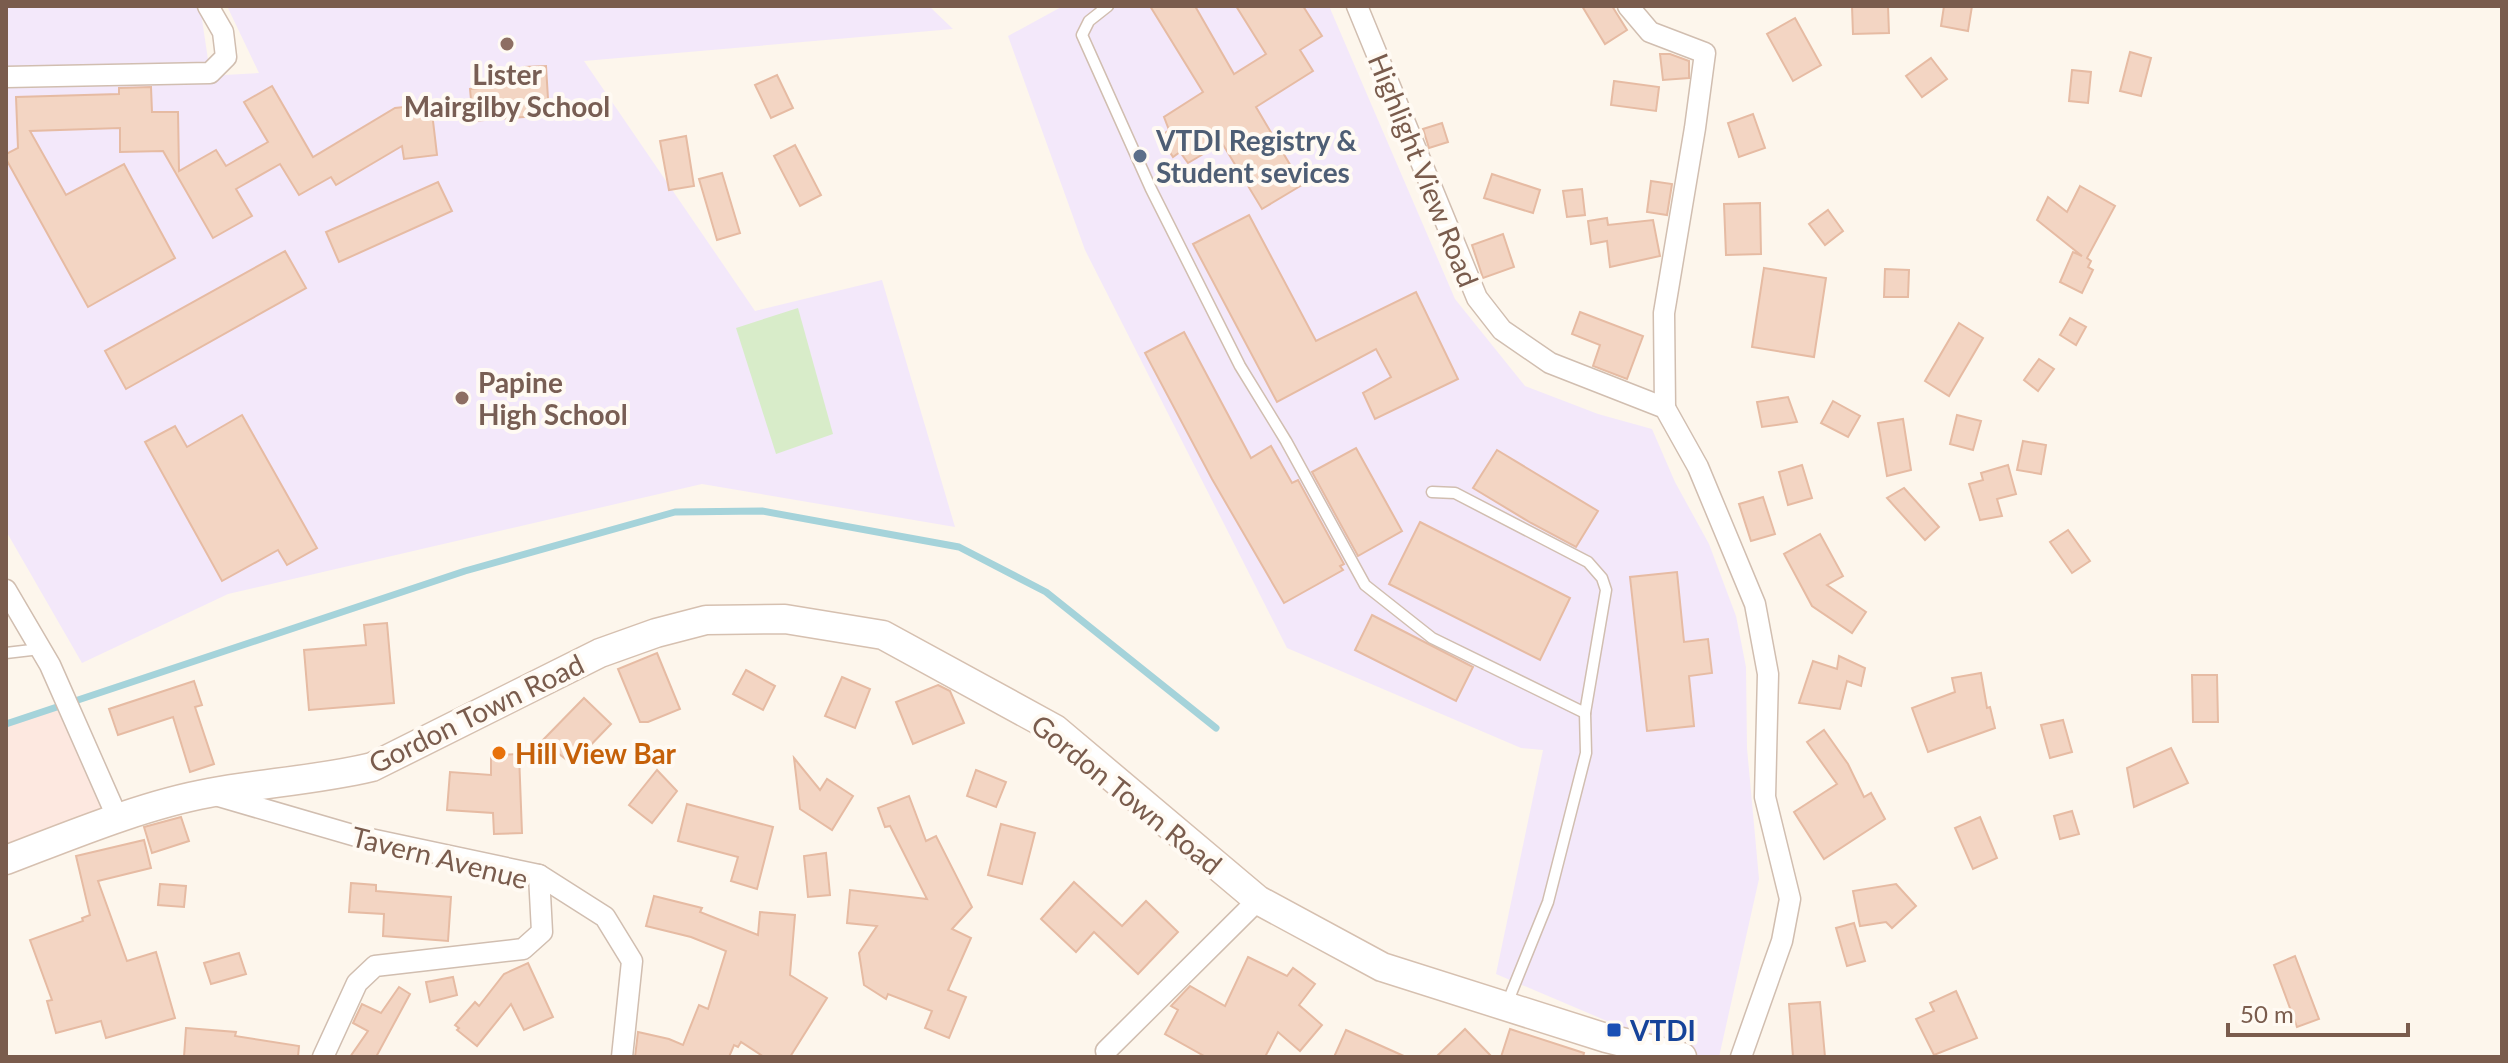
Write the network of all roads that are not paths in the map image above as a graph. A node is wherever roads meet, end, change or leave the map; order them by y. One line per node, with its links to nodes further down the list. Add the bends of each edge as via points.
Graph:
1 (208, 6): 5 (street, via 223,32 226,57 210,73)
2 (1108, 6): 11 (lane, via 1089,21 1082,35 1122,126 1240,366 1365,585 1432,638)
3 (1357, 6): 6 (street, Highlight View Road, via 1485,309 1502,330 1550,363)
4 (1628, 6): 6 (street, via 1650,32 1705,53 1664,313)
5 (6, 77)
6 (1665, 408): 22 (street, via 1698,467 1755,604 1768,674 1765,797 1790,899 1782,941)
7 (1432, 492): 11 (lane, via 1455,493 1597,569 1606,590)
8 (6, 590): 10 (street)
9 (6, 653): 10 (lane)
10 (45, 657): 13 (street)
11 (1585, 713): 17 (lane, via 1586,753 1548,902)
12 (207, 793): 13 (main road, Gordon Town Road); 15 (street, Tavern Avenue, via 356,836); 16 (main road, Gordon Town Road, via 372,767 600,653 656,633 706,620 785,619 883,635 1055,729)
13 (118, 819): 14 (main road, Gordon Town Road)
14 (6, 860)
15 (539, 875): 19 (street, Tavern Avenue, via 542,932 523,949 375,966 357,983); 20 (street, via 605,917 632,961)
16 (1258, 900): 17 (main road, Gordon Town Road, via 1382,967); 18 (street)
17 (1506, 1007): 21 (main road, Gordon Town Road)
18 (1106, 1051)
19 (323, 1057)
20 (622, 1057)
21 (1682, 1057)
22 (1741, 1057)

